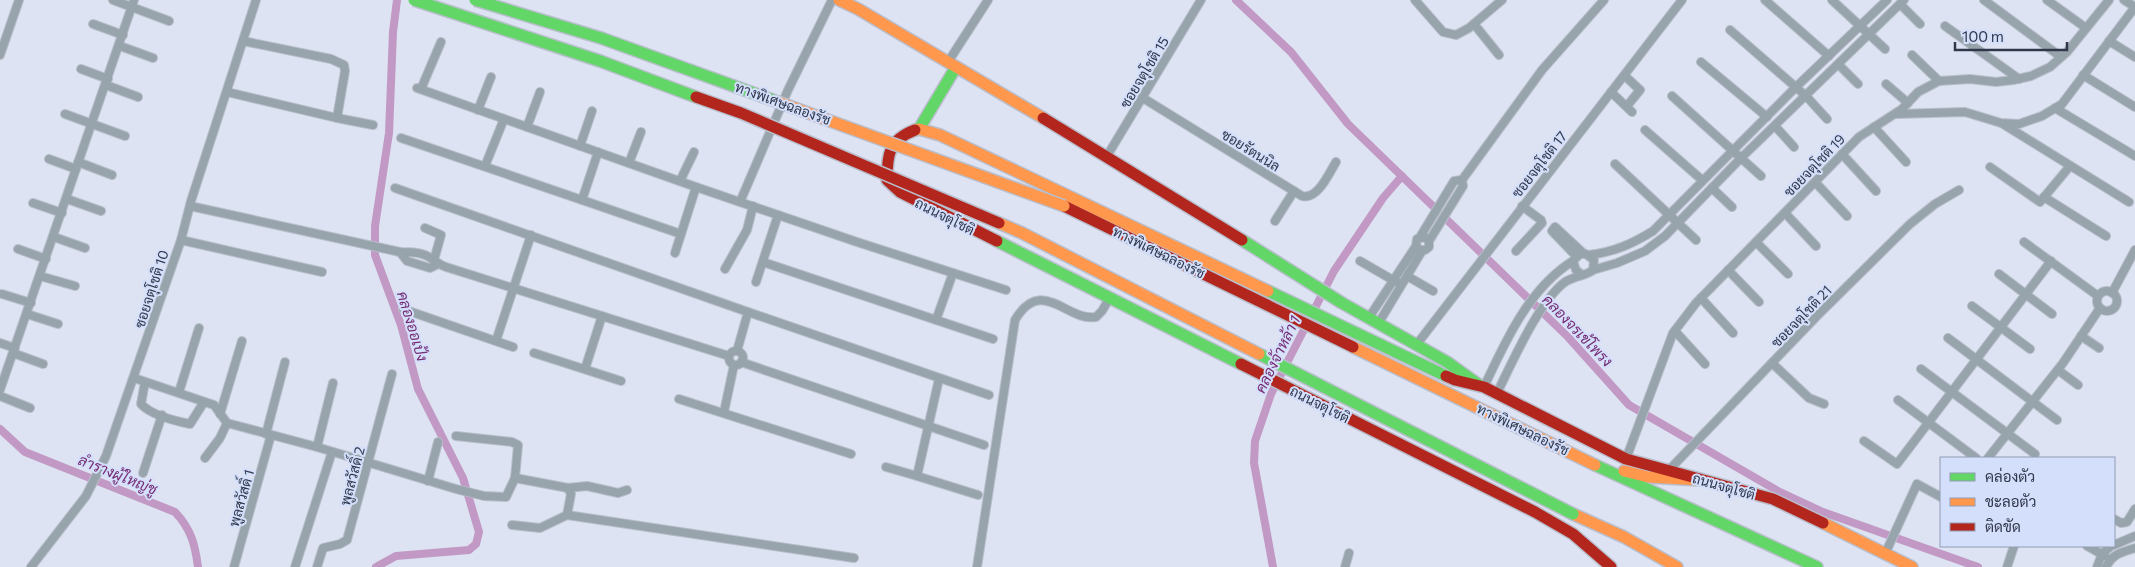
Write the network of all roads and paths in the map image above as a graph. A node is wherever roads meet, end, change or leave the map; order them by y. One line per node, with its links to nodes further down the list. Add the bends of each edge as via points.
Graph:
1 (18, 0): 39 (street)
2 (113, 0): 22 (street)
3 (256, 0): 34 (street, ซอยจตุโชติ 10)
4 (414, 0): 299 (main road, ทางพิเศษฉลองรัช, bridge, via 600,61 741,113 1022,234)
5 (475, 0): 266 (main road, ทางพิเศษฉลองรัช, bridge, via 602,38 1040,196)
6 (832, 0): 121 (street, via 788,90)
7 (839, 0): 47 (main road, ถนนจตุโชติ)
8 (988, 0): 47 (street)
9 (1201, 0): 65 (street, ซอยจตุโชติ 15)
10 (1415, 0): 26 (street, via 1443,32 1456,36)
11 (1502, 0): 26 (street)
12 (1604, 0): 108 (street, via 1542,70)
13 (1682, 0): 51 (street, ซอยจตุโชติ 17)
14 (1764, 0): 42 (street)
15 (1832, 0): 28 (street)
16 (1887, 0): 28 (street)
17 (1984, 0): 43 (street)
18 (2047, 0): 30 (street)
19 (2109, 0): 30 (street, ซอยจตุโชติ 19)
20 (2124, 0): 23 (street)
21 (1902, 2): 27 (street); 32 (street)
22 (133, 4): 24 (street); 33 (street)
23 (2135, 7): 36 (street)
24 (169, 21)
25 (93, 24): 33 (street)
26 (1474, 24): 40 (street)
27 (1920, 24)
28 (1861, 25): 32 (street); 42 (street)
29 (1945, 26): 53 (street)
30 (2086, 28): 43 (street, ซอยจตุโชติ 19)
31 (1730, 30): 58 (street)
32 (1870, 34): 38 (street); 48 (street)
33 (123, 35): 37 (street)
34 (243, 41): 59 (street, ซอยจตุโชติ 10); 74 (street, via 331,59 344,65)
35 (441, 42): 69 (street, via 419,89)
36 (2109, 42): 44 (street); 50 (street)
37 (120, 46): 45 (street); 55 (street)
38 (1885, 49)
39 (0, 55)
40 (1499, 55)
41 (1912, 55): 54 (street)
42 (1829, 56): 58 (street)
43 (2061, 57): 53 (street, ซอยจตุโชติ 19, via 2050,67)
44 (2135, 57)
45 (153, 58)
46 (1700, 62): 73 (street)
47 (952, 64): 83 (main road); 94 (main road, ถนนจตุโชติ)
48 (1839, 65): 56 (street); 63 (street)
49 (81, 69): 55 (street)
50 (2083, 75): 67 (street); 68 (street, via 2062,104)
51 (1625, 76): 61 (street, ซอยจตุโชติ 17); 61 (street, via 1640,90 1630,109)
52 (491, 77): 69 (street)
53 (2019, 78): 54 (street, ซอยจตุโชติ 19, via 1996,82 1970,79)
54 (1939, 81): 66 (street, ซอยจตุโชติ 19, via 1918,92)
55 (107, 82): 64 (street); 78 (street)
56 (1858, 84)
57 (1886, 84): 66 (street)
58 (1796, 87): 63 (street); 73 (street)
59 (227, 92): 74 (street); 124 (street, ซอยจตุโชติ 10)
60 (540, 92): 81 (street)
61 (1611, 92): 126 (street, ซอยจตุโชติ 17)
62 (1672, 96): 90 (street)
63 (1806, 96): 76 (street); 80 (street)
64 (138, 97)
65 (1143, 98): 94 (street, ซอยจตุโชติ 15); 116 (street, ซอยรัตนนิล)
66 (1908, 103): 72 (street, ซอยจตุโชติ 19)
67 (2135, 107)
68 (2054, 108): 77 (street, via 2019,124); 95 (street)
69 (478, 110): 75 (street)
70 (592, 111): 88 (street)
71 (65, 114): 78 (street)
72 (1894, 114): 77 (street, via 1965,112); 82 (street, ซอยจตุโชติ 19)
73 (1767, 117): 90 (street)
74 (337, 118): 79 (street)
75 (504, 119): 81 (street); 103 (street)
76 (1827, 119)
77 (2001, 123): 104 (street)
78 (92, 124): 86 (street); 102 (street)
79 (373, 125)
80 (1774, 126): 89 (street); 96 (street)
81 (527, 127): 88 (street)
82 (1874, 127): 93 (street, ซอยจตุโชติ 19); 99 (street)
83 (919, 129): 182 (main road, ถนนจตุโชติ, via 902,135 891,148 887,160 887,180 900,192); 193 (main road, ถนนจตุโชติ, via 940,135)
84 (1645, 130): 109 (street)
85 (641, 132): 100 (street)
86 (126, 136)
87 (401, 138): 103 (street)
88 (580, 146): 91 (street)
89 (1794, 147)
90 (1733, 150): 96 (street); 109 (street)
91 (598, 152): 100 (street); 120 (street)
92 (694, 152): 110 (street)
93 (1842, 154): 111 (street, ซอยจตุโชติ 19); 117 (street)
94 (1107, 156): 183 (main road, ถนนจตุโชติ)
95 (2135, 156)
96 (1742, 158): 107 (street); 114 (street)
97 (48, 159): 102 (street)
98 (1336, 162): 116 (street, via 1322,185 1309,196)
99 (1906, 162)
100 (629, 163): 110 (street)
101 (1614, 164): 131 (street)
102 (77, 166): 106 (street); 119 (street)
103 (485, 166): 120 (street)
104 (2070, 166): 118 (street); 122 (street)
105 (1990, 167): 118 (street, via 2040,202)
106 (112, 175)
107 (1761, 176)
108 (1462, 180): 141 (street, via 1454,181); 142 (street, via 1463,186)
109 (1702, 180): 131 (street)
110 (680, 181): 112 (street)
111 (1815, 182): 130 (street, ซอยจตุโชติ 19); 133 (street)
112 (696, 187): 121 (street); 137 (street)
113 (395, 188): 138 (street)
114 (1712, 188): 127 (street); 135 (street)
115 (1959, 190): 217 (street, ซอยจตุโชติ 21, via 1910,224)
116 (1294, 191): 134 (street)
117 (1876, 191)
118 (2044, 197): 139 (street)
119 (66, 199): 128 (street); 129 (street)
120 (582, 200): 137 (street)
121 (740, 202): 125 (street)
122 (2129, 202)
123 (33, 203): 129 (street)
124 (190, 206): 143 (street, ซอยจตุโชติ 10); 158 (street, via 398,252 414,252)
125 (753, 206): 132 (street); 160 (street, via 746,230)
126 (1522, 206): 152 (street, via 1542,222); 207 (street, ซอยจตุโชติ 17)
127 (1732, 207)
128 (101, 211)
129 (62, 212): 140 (street)
130 (1785, 212): 145 (street, ซอยจตุโชติ 19); 147 (street)
131 (1670, 214): 135 (street); 154 (street, via 1653,231 1634,243 1614,251)
132 (778, 216): 159 (street); 164 (street)
133 (1847, 216)
134 (1275, 221)
135 (1678, 223): 144 (street); 161 (street, via 1645,251)
136 (425, 228): 158 (street, via 441,235)
137 (681, 234): 153 (street)
138 (531, 235): 174 (street); 189 (street)
139 (2106, 236)
140 (54, 237): 148 (street); 155 (street)
141 (1420, 237): 142 (street); 150 (street, via 1416,241)
142 (1431, 238): 150 (street, via 1427,249)
143 (181, 240): 163 (street); 225 (street, ซอยจตุโชติ 10)
144 (1696, 240)
145 (1756, 242): 162 (street, ซอยจตุโชติ 19); 166 (street)
146 (2024, 242): 157 (street)
147 (1816, 246)
148 (85, 248)
149 (18, 249): 155 (street)
150 (1419, 249): 169 (street); 170 (street)
151 (2135, 250): 177 (street)
152 (1516, 251)
153 (675, 254)
154 (1581, 256): 161 (street, via 1594,263); 165 (street, via 1574,268); 231 (street, via 1562,268 1536,294)
155 (46, 258): 168 (street)
156 (1360, 260): 170 (street)
157 (2051, 261): 179 (street); 180 (street)
158 (436, 262): 174 (street)
159 (762, 262): 171 (street); 194 (street)
160 (725, 269)
161 (1593, 270): 165 (street)
162 (1728, 270): 181 (street, ซอยจตุโชติ 19); 184 (street)
163 (322, 272)
164 (953, 273): 175 (street); 194 (street)
165 (1581, 274): 235 (street, via 1565,282 1546,303)
166 (1788, 274)
167 (1999, 274): 179 (street)
168 (40, 276): 173 (street); 185 (street)
169 (1407, 276): 172 (street); 176 (street)
170 (1394, 280): 172 (street); 195 (street)
171 (756, 282)
172 (1402, 285): 195 (street)
173 (75, 286)
174 (513, 288): 192 (street); 205 (street)
175 (1006, 290)
176 (1434, 292)
177 (2112, 293): 180 (street, via 2106,291); 187 (street, via 2117,301 2115,306 2106,310)
178 (2, 294): 185 (street)
179 (2026, 294): 191 (street); 198 (street)
180 (2098, 296): 187 (street)
181 (1701, 298): 199 (street, ซอยจตุโชติ 19); 200 (street)
182 (1109, 299): 296 (street, via 1096,317 1082,317 1057,303 1041,301 1023,309 1015,320); 298 (main road, ถนนจตุโชติ, via 1536,512 1573,534)
183 (1338, 299): 193 (main road); 195 (main road, ถนนจตุโชติ)
184 (1759, 302)
185 (31, 303): 190 (street)
186 (1972, 306): 198 (street)
187 (2100, 308): 201 (street)
188 (403, 309): 205 (street)
189 (748, 312): 212 (street); 226 (street)
190 (27, 314): 196 (street); 211 (street)
191 (2052, 314)
192 (602, 316): 214 (street); 221 (street)
193 (1324, 319): 231 (main road, ถนนจตุโชติ, via 1455,380)
194 (936, 320): 203 (street)
195 (1373, 322): 207 (main road, ถนนจตุโชติ)
196 (58, 324)
197 (199, 328): 233 (street)
198 (2000, 328): 210 (street); 215 (street)
199 (1675, 331): 220 (street); 264 (street, ซอยจตุโชติ 19)
200 (1733, 333)
201 (2082, 336): 209 (street); 223 (street)
202 (1948, 338): 215 (street)
203 (993, 339)
204 (242, 341): 245 (street)
205 (496, 341): 208 (street)
206 (0, 343): 211 (street)
207 (1417, 344): 231 (main road, ถนนจตุโชติ)
208 (513, 347)
209 (2099, 348)
210 (2030, 349)
211 (14, 351): 218 (street); 232 (street)
212 (737, 351): 214 (street); 219 (street, via 742,354)
213 (534, 353): 221 (street)
214 (728, 356): 219 (street, via 729,362)
215 (1976, 360): 234 (street); 241 (street)
216 (285, 362): 252 (street, พูลสวัสดิ์ 1)
217 (1772, 363): 242 (street, via 1809,398); 268 (street, ซอยจตุโชติ 21)
218 (43, 364)
219 (738, 364): 244 (street); 250 (street)
220 (1705, 364)
221 (585, 369): 227 (street)
222 (1921, 369): 234 (street)
223 (2058, 370): 230 (street); 241 (street)
224 (392, 374): 265 (street, พูลสวัสดิ์ 2)
225 (134, 378): 228 (street); 292 (street, ซอยจตุโชติ 10, via 96,479)
226 (939, 379): 237 (street); 250 (street)
227 (622, 381)
228 (145, 382): 233 (street); 246 (street, via 141,404)
229 (333, 383): 257 (street)
230 (2078, 385)
231 (1482, 387): 235 (main road, ถนนจตุโชติ)
232 (0, 390)
233 (178, 392): 240 (street)
234 (1952, 392): 249 (street); 251 (street)
235 (1497, 393): 264 (main road, ถนนจตุโชติ)
236 (0, 396): 243 (street)
237 (989, 396)
238 (679, 399): 244 (street)
239 (1898, 400): 249 (street)
240 (204, 402): 245 (street, via 214,405); 246 (street, via 190,424)
241 (2033, 402): 247 (street); 251 (street)
242 (1824, 404)
243 (30, 408)
244 (724, 412): 259 (street)
245 (220, 414): 248 (street)
246 (162, 416): 269 (street)
247 (2057, 420)
248 (227, 423): 252 (street); 263 (street)
249 (1928, 423): 254 (street, via 1897,464); 261 (street)
250 (927, 426): 256 (street); 270 (street)
251 (2008, 434): 260 (street); 262 (street)
252 (268, 435): 257 (street); 293 (street, พูลสวัสดิ์ 1)
253 (456, 436): 271 (street, via 517,444)
254 (1864, 441)
255 (438, 442): 273 (street)
256 (984, 445)
257 (318, 447): 258 (street)
258 (332, 452): 265 (street); 294 (street)
259 (851, 454)
260 (2035, 454)
261 (1975, 457)
262 (1989, 457)
263 (204, 458)
264 (1626, 459): 268 (main road, ถนนจตุโชติ)
265 (368, 463): 273 (street); 295 (street, พูลสวัสดิ์ 2, via 347,540 323,548)
266 (1599, 466): 272 (main road, via 1648,477); 300 (main road, ทางพิเศษฉลองรัช)
267 (886, 467): 270 (street)
268 (1669, 470): 272 (main road, ถนนจตุโชติ)
269 (143, 472)
270 (917, 476): 276 (street)
271 (515, 478): 273 (street, via 506,497 484,496); 274 (street)
272 (1701, 480): 289 (main road, ถนนจตุโชติ, via 1773,500)
273 (428, 481)
274 (568, 488): 275 (street, via 587,486 618,493); 279 (street, via 571,494)
275 (627, 490)
276 (978, 495)
277 (1940, 497): 289 (street, via 1917,484)
278 (2135, 509): 280 (street, via 2127,522)
279 (567, 515): 281 (street, via 540,528); 291 (street)
280 (2115, 520)
281 (512, 525)
282 (2135, 536): 283 (street)
283 (2115, 544)
284 (2014, 547): 302 (street)
285 (2089, 547): 290 (street)
286 (2111, 547): 290 (street)
287 (2135, 548): 290 (street)
288 (1349, 553): 297 (street)
289 (1886, 553): 301 (main road, ถนนจตุโชติ)
290 (2106, 556): 303 (street); 304 (street)
291 (854, 558)
292 (31, 567)
293 (234, 567)
294 (295, 567)
295 (317, 567)
296 (977, 567)
297 (1345, 567)
298 (1611, 567)
299 (1678, 567)
300 (1817, 567)
301 (1912, 567)
302 (2007, 567)
303 (2097, 567)
304 (2106, 567)

